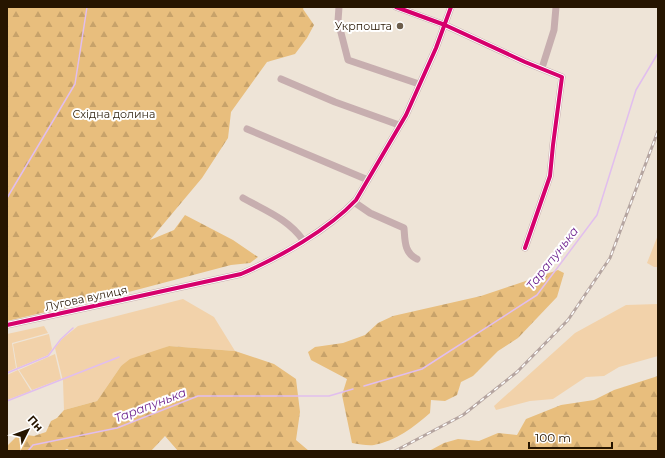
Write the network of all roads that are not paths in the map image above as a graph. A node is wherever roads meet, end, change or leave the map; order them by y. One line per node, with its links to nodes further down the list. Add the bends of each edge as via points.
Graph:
1 (339, 7): 8 (street, via 338,21 348,60)
2 (396, 7): 5 (street)
3 (451, 7): 5 (street, Лугова вулиця)
4 (556, 7): 6 (street, via 554,30)
5 (445, 25): 6 (street); 8 (street, Лугова вулиця)
6 (542, 68): 15 (street, via 562,77 550,176)
7 (281, 79): 9 (street)
8 (419, 84): 9 (street, Лугова вулиця)
9 (399, 125): 11 (street, Лугова вулиця)
10 (247, 129): 11 (street)
11 (368, 180): 13 (street, Лугова вулиця)
12 (243, 198): 14 (street, via 286,222)
13 (354, 202): 14 (street, Лугова вулиця, via 346,211); 16 (street, via 370,213 404,228 406,247 410,256)
14 (303, 240): 17 (street, Лугова вулиця, via 266,263 241,274)
15 (525, 248)
16 (417, 259)
17 (7, 325)

